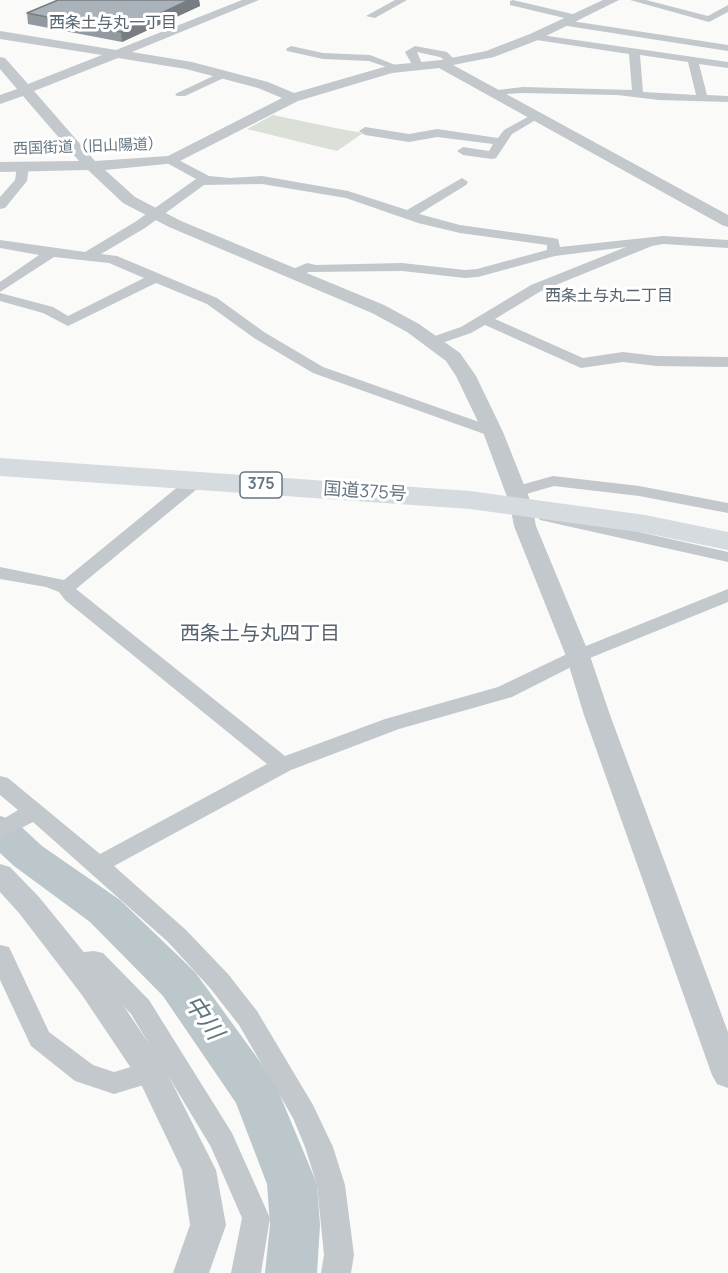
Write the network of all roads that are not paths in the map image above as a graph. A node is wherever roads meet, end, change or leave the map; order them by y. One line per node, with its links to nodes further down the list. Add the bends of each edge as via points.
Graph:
1 (253, 0): 14 (street)
2 (402, 0): 7 (street)
3 (613, 0): 8 (street, 西国街道（旧山陽道）)
4 (635, 0): 6 (street, via 709,19)
5 (513, 3): 8 (street)
6 (728, 9)
7 (371, 16)
8 (571, 20): 10 (street, 西国街道（旧山陽道）); 11 (street)
9 (0, 35): 14 (street)
10 (534, 37): 13 (street); 16 (street, 西国街道（旧山陽道）, via 489,54)
11 (728, 48)
12 (291, 49): 19 (street, via 323,56 370,58)
13 (633, 51): 15 (street); 24 (street)
14 (114, 55): 20 (street); 21 (street)
15 (692, 58): 17 (street); 26 (street)
16 (446, 63): 19 (street, 西国街道（旧山陽道）); 22 (street)
17 (728, 64)
18 (2, 65): 21 (street)
19 (398, 68): 25 (street, 西国街道（旧山陽道）)
20 (224, 74): 23 (street); 25 (street)
21 (25, 89): 28 (street); 34 (street)
22 (493, 93): 24 (street, via 523,90); 29 (street)
23 (181, 94)
24 (638, 94): 26 (street)
25 (293, 98): 33 (street, 西国街道（旧山陽道）)
26 (702, 98): 27 (street)
27 (728, 99)
28 (0, 100)
29 (535, 116): 31 (street, via 508,132); 42 (street)
30 (365, 131): 31 (street, via 409,138 437,133)
31 (501, 142): 32 (street, via 492,155)
32 (463, 152)
33 (171, 160): 34 (street, 西国街道（旧山陽道）); 37 (street)
34 (90, 164): 36 (street, 西国街道（旧山陽道）); 40 (street, via 129,200)
35 (0, 167): 36 (street, 西国街道（旧山陽道）)
36 (23, 167): 39 (street, via 21,181)
37 (207, 179): 40 (street); 41 (street, via 305,186)
38 (462, 182): 41 (street)
39 (0, 205)
40 (154, 214): 48 (street); 49 (street)
41 (409, 215): 46 (street, via 460,229 553,242)
42 (728, 222)
43 (648, 243): 45 (street, via 663,240); 46 (street); 53 (street, via 536,288)
44 (0, 244): 47 (street)
45 (728, 244)
46 (554, 252): 49 (street, via 478,273 402,267 307,267)
47 (51, 253): 48 (street); 51 (street)
48 (90, 255): 50 (street, via 112,259)
49 (296, 273): 54 (street, via 378,309)
50 (156, 277): 52 (street, via 68,322 48,310); 56 (street, via 212,302 318,370)
51 (0, 288)
52 (0, 297)
53 (484, 319): 54 (street); 55 (street, via 581,363 623,357 657,362)
54 (434, 341): 56 (street, via 453,357 466,376)
55 (728, 362)
56 (493, 432): 60 (street)
57 (0, 454): 60 (highway, 国道375号 / 375, via 473,486)
58 (0, 467): 59 (highway, 国道375号 / 375)
59 (197, 480): 60 (highway, 国道375号 / 375, via 471,500); 66 (street)
60 (518, 499): 61 (street, via 553,481 639,491); 62 (highway, 国道375号 / 375, via 652,511); 63 (highway, 国道375号 / 375); 64 (street, via 547,517); 68 (street, via 525,526)
61 (728, 508)
62 (728, 526)
63 (728, 541)
64 (728, 557)
65 (0, 573): 66 (street)
66 (66, 588): 69 (street)
67 (728, 595): 68 (street)
68 (578, 656): 69 (street, via 505,692 392,724); 78 (street)
69 (283, 765): 73 (street)
70 (0, 783): 71 (street)
71 (35, 811): 72 (street); 73 (street)
72 (0, 831)
73 (98, 865): 81 (street, via 177,936 219,981 248,1018 304,1113 331,1185 339,1255)
74 (0, 874): 76 (street)
75 (0, 954): 77 (street, via 40,1039 84,1073 114,1083)
76 (74, 961): 77 (street); 80 (street, via 94,960 140,1007 222,1141 256,1218)
77 (151, 1072): 79 (street, via 199,1170 208,1225)
78 (728, 1075)
79 (191, 1273)
80 (246, 1273)
81 (336, 1273)

